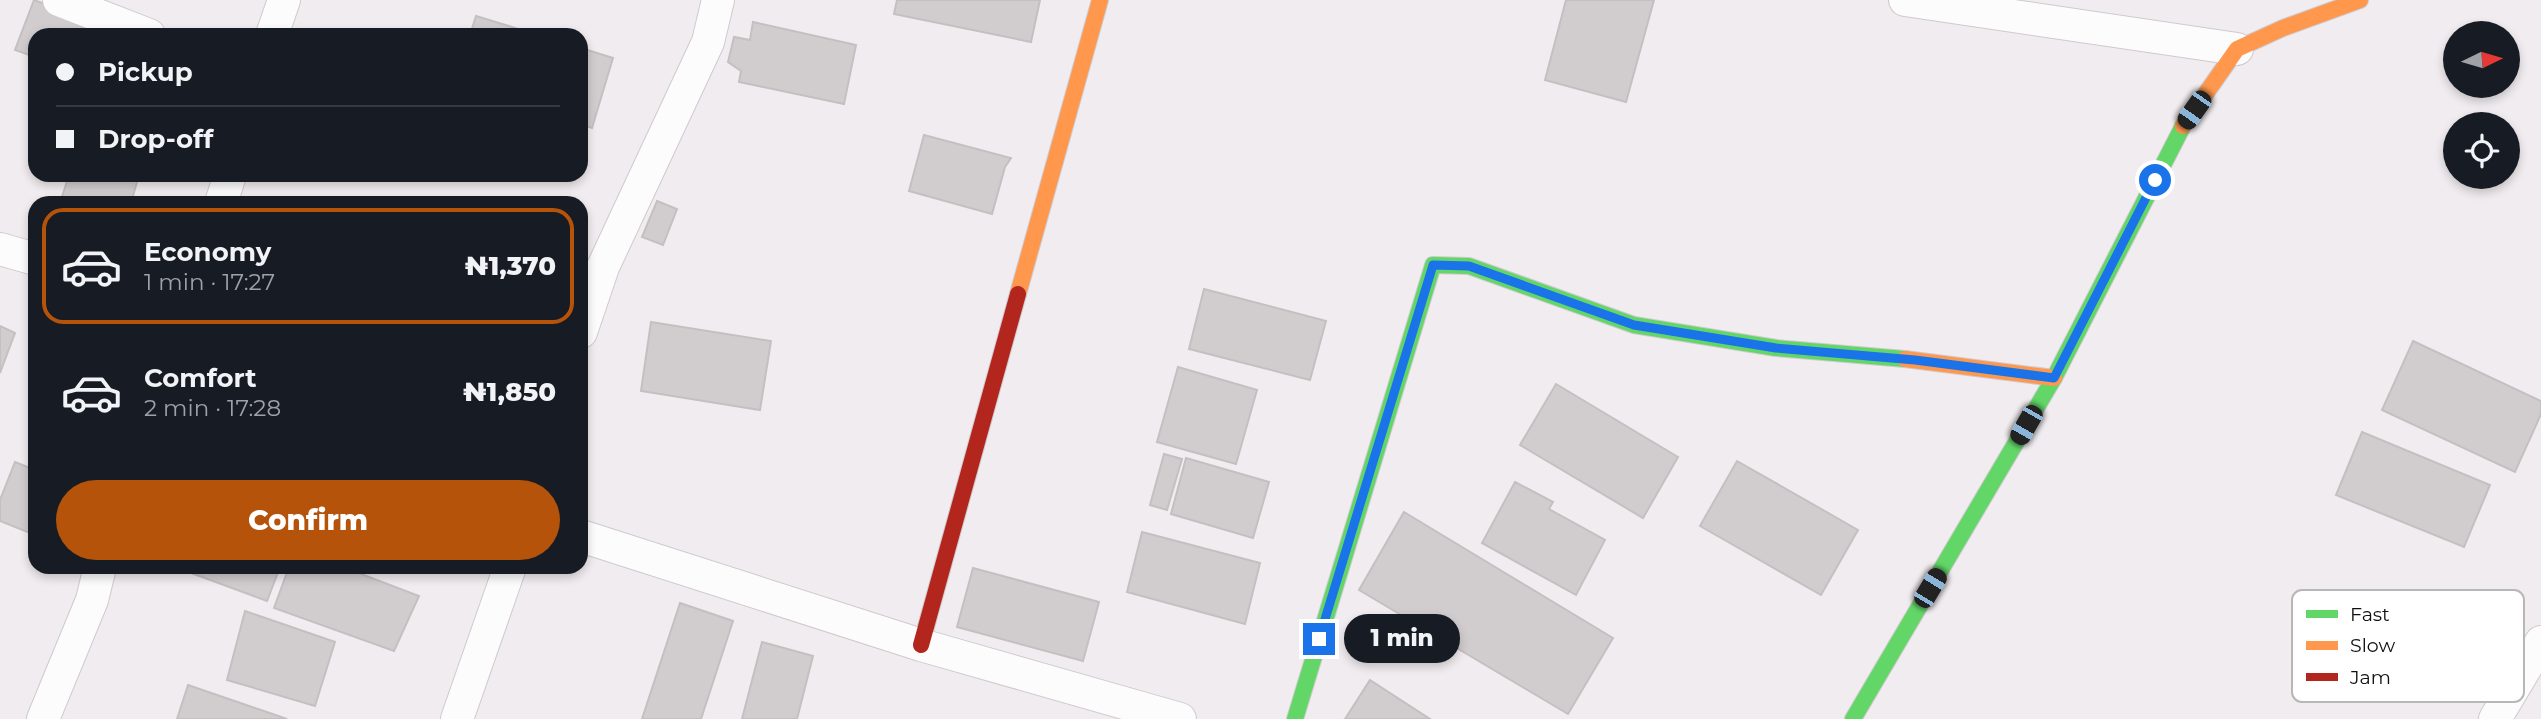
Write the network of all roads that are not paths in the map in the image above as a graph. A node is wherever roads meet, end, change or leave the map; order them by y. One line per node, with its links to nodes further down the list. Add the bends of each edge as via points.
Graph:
1 (59, 0): 7 (street)
2 (284, 0): 8 (street)
3 (718, 0): 12 (street, via 708,43 603,267)
4 (1100, 0): 18 (street)
5 (1905, 0): 9 (street)
6 (2360, 0): 9 (street)
7 (131, 28)
8 (274, 28)
9 (2237, 49): 13 (street, via 2180,130)
10 (0, 249): 11 (street)
11 (28, 257)
12 (588, 311)
13 (2054, 378): 24 (street, via 1776,348 1634,325 1469,266 1433,265); 25 (street)
14 (588, 538): 18 (street)
15 (98, 574): 21 (street)
16 (508, 574): 22 (street)
17 (2541, 642): 19 (street)
18 (921, 645): 23 (street)
19 (2524, 670)
20 (2505, 702): 26 (street)
21 (43, 719)
22 (457, 719)
23 (1180, 719)
24 (1295, 719)
25 (1853, 719)
26 (2495, 719)

